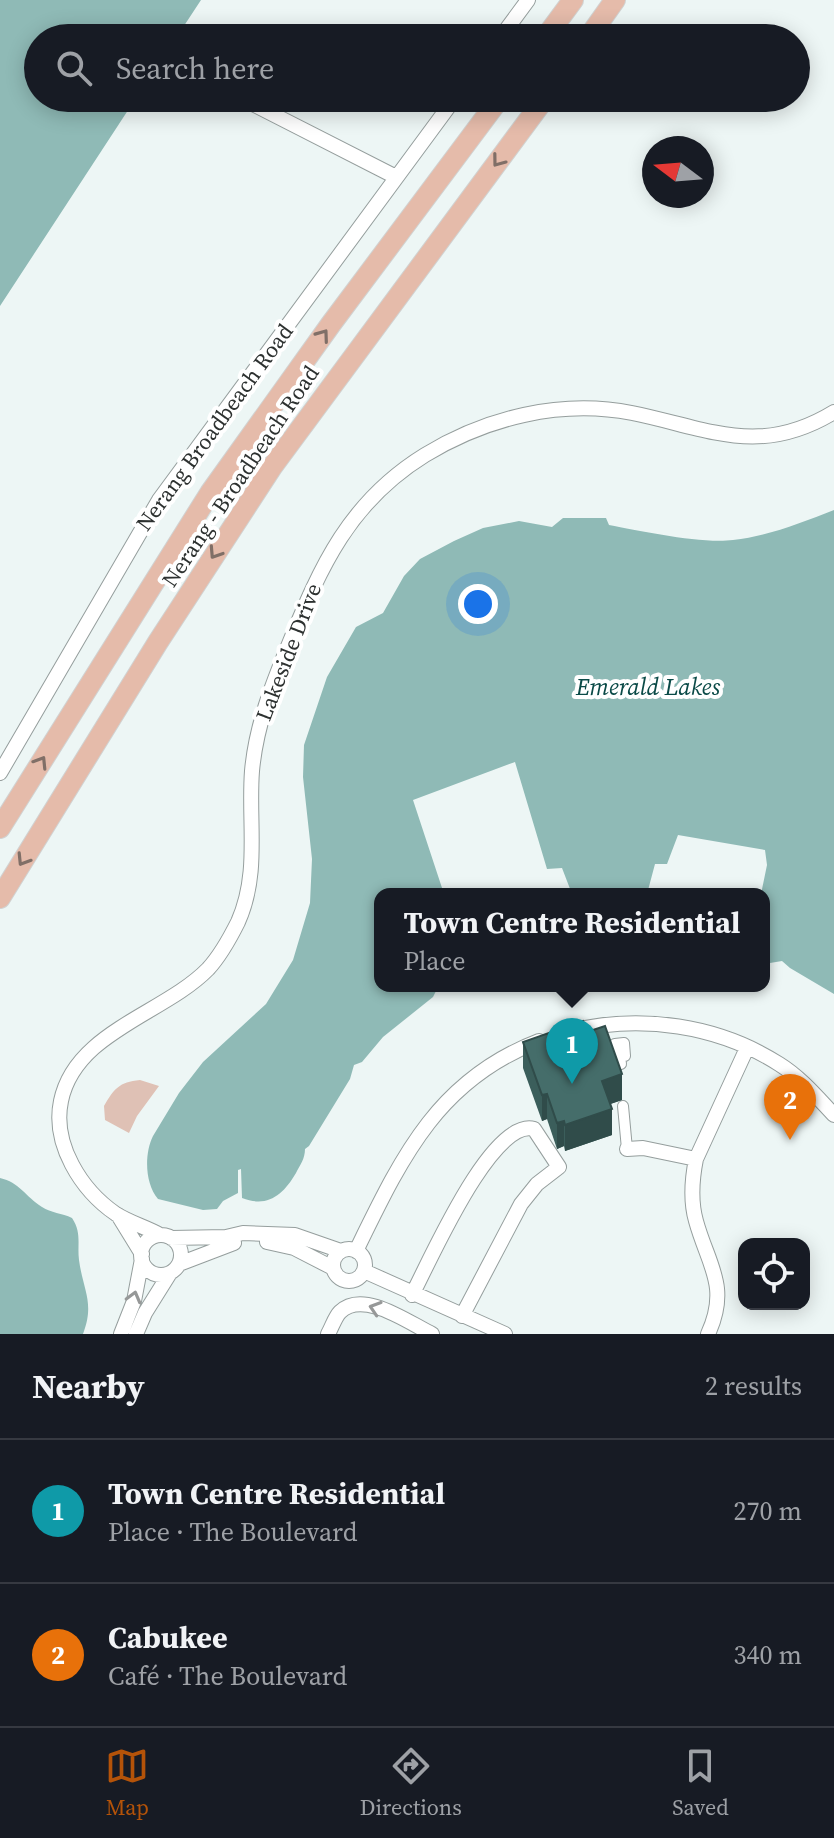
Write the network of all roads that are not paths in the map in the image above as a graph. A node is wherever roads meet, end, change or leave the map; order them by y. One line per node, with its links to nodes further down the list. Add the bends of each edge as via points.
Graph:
1 (528, 0): 4 (street)
2 (573, 0): 5 (main road)
3 (615, 0): 6 (main road)
4 (510, 24)
5 (555, 24)
6 (598, 24)
7 (268, 112): 11 (street)
8 (445, 112): 11 (street, Nerang Broadbeach Road)
9 (490, 112): 14 (main road, Nerang - Broadbeach Road, one-way to 9, via 210,493)
10 (535, 112): 15 (main road, Nerang - Broadbeach Road, one-way to 15, via 272,467)
11 (396, 177): 13 (street, Nerang Broadbeach Road, via 159,500)
12 (834, 412): 23 (street, Lakeside Drive, via 804,426 752,437 723,436 630,413 561,409 528,414 447,442 394,477 358,513 322,565 260,724 251,791 251,876 234,929 208,969 90,1049 61,1101 62,1143 72,1165)
13 (0, 773)
14 (0, 828)
15 (0, 898)
16 (618, 1024): 17 (street, via 686,1027); 18 (street, via 615,1056); 26 (street, via 591,1026 526,1046 451,1096 407,1151)
17 (747, 1048): 20 (street, via 780,1065); 22 (street)
18 (620, 1060)
19 (623, 1106): 21 (street)
20 (834, 1115)
21 (627, 1149): 22 (street)
22 (696, 1159): 38 (street, via 695,1219 719,1297)
23 (118, 1215): 24 (street, Lakeside Drive); 27 (street, Lakeside Drive)
24 (166, 1236): 25 (street, via 295,1235); 27 (street, via 147,1242); 28 (street, via 179,1247)
25 (341, 1251): 26 (street); 29 (street)
26 (356, 1251): 30 (street, via 365,1262)
27 (142, 1256): 28 (street, via 149,1272 159,1275); 33 (street, one-way to 27)
28 (174, 1268): 29 (street, via 220,1246 251,1241 283,1244); 34 (street)
29 (333, 1268): 30 (street, via 340,1280 349,1282)
30 (364, 1271): 31 (street)
31 (412, 1295): 32 (street); 32 (street, via 477,1173 518,1130 534,1129 559,1167 521,1204)
32 (462, 1316): 37 (street)
33 (121, 1334)
34 (136, 1334)
35 (328, 1334): 36 (street, one-way to 35, via 374,1305 358,1303 339,1313)
36 (432, 1334)
37 (505, 1334)
38 (708, 1334)

